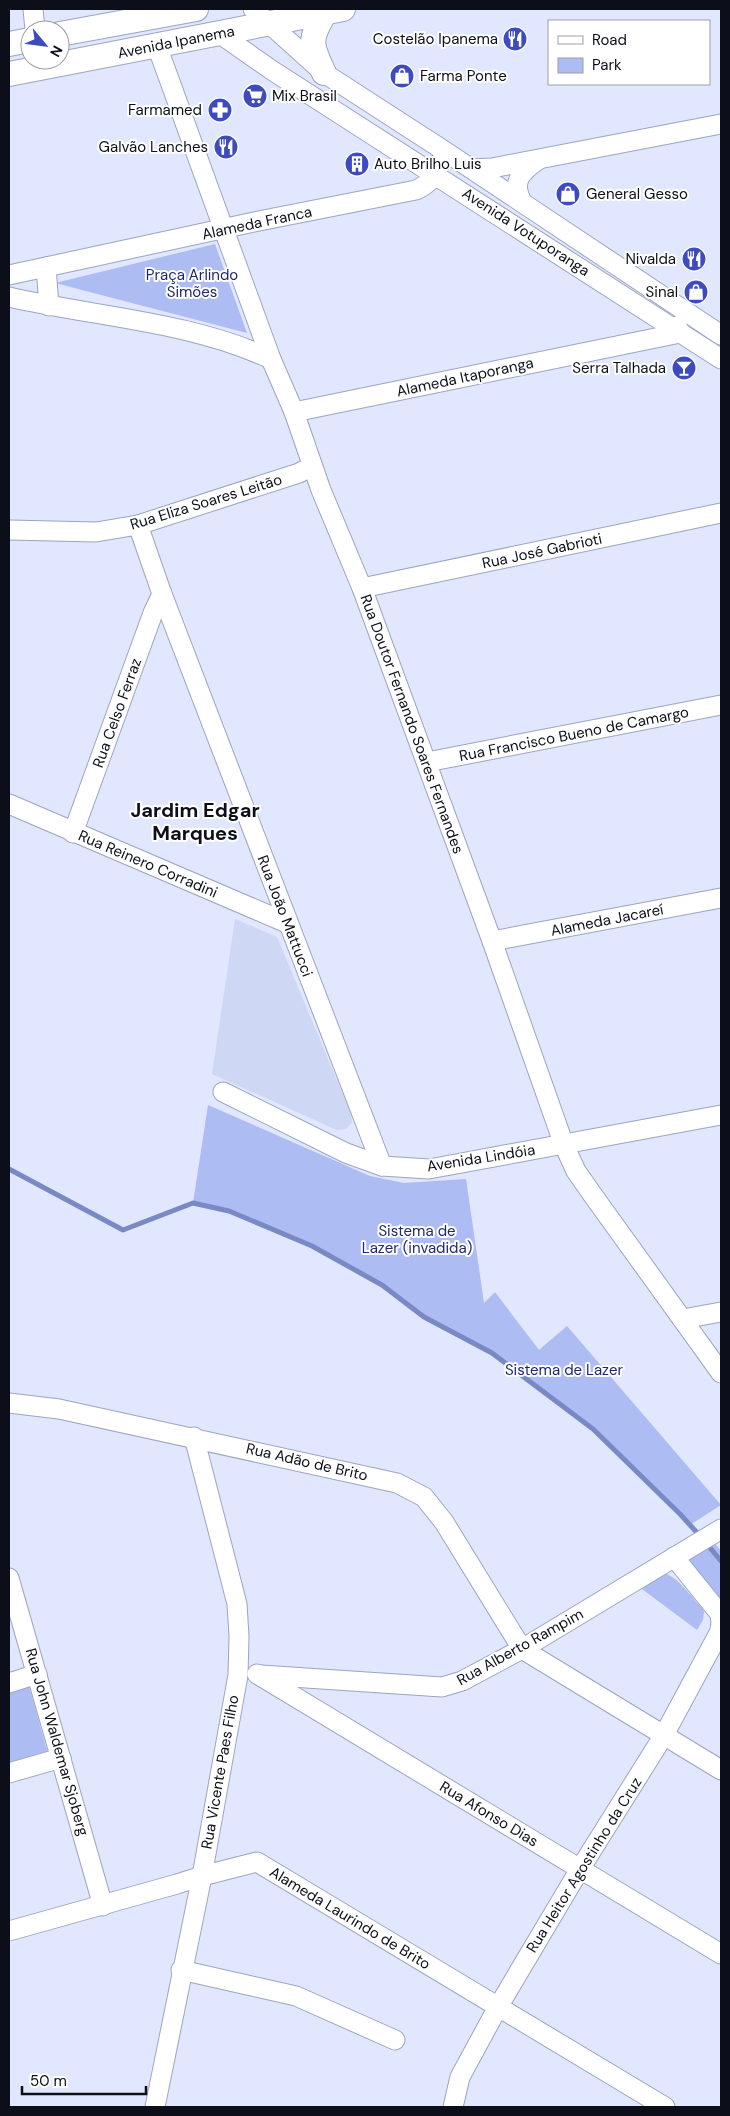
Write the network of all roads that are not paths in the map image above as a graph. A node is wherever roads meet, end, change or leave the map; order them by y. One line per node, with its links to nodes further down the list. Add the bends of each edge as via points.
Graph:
1 (193, 9): 4 (main road, Avenida Ipanema)
2 (334, 11): 3 (main road, Avenida Ipanema); 7 (main road, via 313,32 314,52)
3 (261, 16): 5 (main road, Avenida Ipanema); 7 (street, Avenida Votuporanga)
4 (70, 32)
5 (220, 34): 6 (main road, Avenida Ipanema); 13 (street, Avenida Votuporanga)
6 (157, 46): 8 (main road, Avenida Ipanema); 15 (street, Rua Doutor Fernando Soares Fernandes)
7 (324, 73): 10 (street, Avenida Votuporanga)
8 (9, 74)
9 (721, 124): 11 (street)
10 (440, 148): 12 (street, Avenida Votuporanga); 13 (street, via 441,158)
11 (539, 159): 12 (street); 14 (street, via 521,174 516,185)
12 (473, 170): 14 (street, Avenida Votuporanga)
13 (436, 174): 15 (street, Alameda Franca, via 426,186 416,190); 20 (street, Avenida Votuporanga)
14 (522, 202): 21 (street, Avenida Votuporanga)
15 (224, 229): 16 (street, Alameda Franca); 24 (street, Rua Doutor Fernando Soares Fernandes)
16 (46, 267): 17 (street, Alameda Franca); 19 (street)
17 (9, 275)
18 (9, 297): 19 (street)
19 (49, 306): 24 (street, via 185,329)
20 (646, 310): 22 (street, Avenida Votuporanga); 23 (street, via 646,331)
21 (712, 324): 22 (street, via 706,338); 22 (street, via 684,313 676,326)
22 (688, 337): 23 (street, Alameda Itaporanga); 25 (street, Avenida Votuporanga)
23 (636, 341): 26 (street, Alameda Itaporanga)
24 (271, 359): 26 (street, Rua Doutor Fernando Soares Fernandes)
25 (721, 359)
26 (294, 412): 27 (street, Rua Doutor Fernando Soares Fernandes)
27 (312, 466): 29 (street, Rua Eliza Soares Leitão); 31 (street, Rua Doutor Fernando Soares Fernandes)
28 (721, 514): 31 (street, Rua José Gabrioti)
29 (138, 525): 30 (street, Rua Eliza Soares Leitão, via 96,532); 32 (street, Rua João Mattucci)
30 (9, 532)
31 (362, 588): 34 (street, Rua Doutor Fernando Soares Fernandes)
32 (162, 594): 36 (street, Rua Celso Ferraz); 38 (street, Rua João Mattucci)
33 (721, 705): 34 (street, Rua Francisco Bueno de Camargo)
34 (427, 762): 39 (street, Rua Doutor Fernando Soares Fernandes)
35 (9, 804): 36 (street, Rua Reinero Corradini)
36 (74, 833): 38 (street, Rua Reinero Corradini)
37 (721, 898): 39 (street, Alameda Jacareí)
38 (287, 923): 43 (street, Rua João Mattucci)
39 (492, 941): 42 (street, Rua Doutor Fernando Soares Fernandes)
40 (223, 1092): 43 (street, Avenida Lindóia, via 346,1153)
41 (721, 1114): 42 (street, Avenida Lindóia)
42 (564, 1145): 43 (street, Avenida Lindóia, via 429,1169); 45 (street, Rua Doutor Fernando Soares Fernandes, via 576,1171)
43 (382, 1166)
44 (721, 1312): 45 (street)
45 (683, 1319): 46 (street, Rua Doutor Fernando Soares Fernandes)
46 (721, 1373)
47 (9, 1403): 48 (street, Rua Adão de Brito, via 59,1409)
48 (194, 1437): 53 (street, Rua Adão de Brito, via 397,1483 424,1498 444,1522); 56 (street, Rua Vicente Paes Filho, via 236,1604)
49 (721, 1529): 50 (street, Rua Alberto Rampim)
50 (680, 1554): 52 (street, Rua Heitor Agostinho da Cruz, via 720,1614); 53 (street, Rua Alberto Rampim)
51 (9, 1578): 54 (street, Rua John Waldemar Sjoberg)
52 (721, 1624): 58 (street, Rua Heitor Agostinho da Cruz)
53 (522, 1649): 55 (street, Rua Alberto Rampim, via 442,1688); 58 (street)
54 (37, 1674): 57 (street); 59 (street, Rua John Waldemar Sjoberg)
55 (257, 1674): 56 (street, Rua Alberto Rampim); 62 (street, Rua Afonso Dias)
56 (238, 1675): 63 (street, Rua Vicente Paes Filho)
57 (9, 1683)
58 (664, 1735): 60 (street); 62 (street, Rua Heitor Agostinho da Cruz)
59 (61, 1758): 61 (street); 64 (street, Rua John Waldemar Sjoberg)
60 (721, 1770)
61 (9, 1773)
62 (580, 1869): 66 (street, Rua Afonso Dias); 68 (street, Rua Heitor Agostinho da Cruz)
63 (202, 1876): 64 (street, Alameda Laurindo de Brito); 67 (street, Rua Vicente Paes Filho); 68 (street, Alameda Laurindo de Brito, via 257,1862)
64 (103, 1906): 65 (street, Alameda Laurindo de Brito)
65 (9, 1931)
66 (721, 1954)
67 (181, 1970): 69 (street, via 296,1996); 70 (street, Rua Vicente Paes Filho)
68 (498, 2007): 71 (street, Rua Heitor Agostinho da Cruz, via 460,2077); 72 (street, Alameda Laurindo de Brito)
69 (395, 2040)
70 (155, 2107)
71 (453, 2107)
72 (665, 2107)

